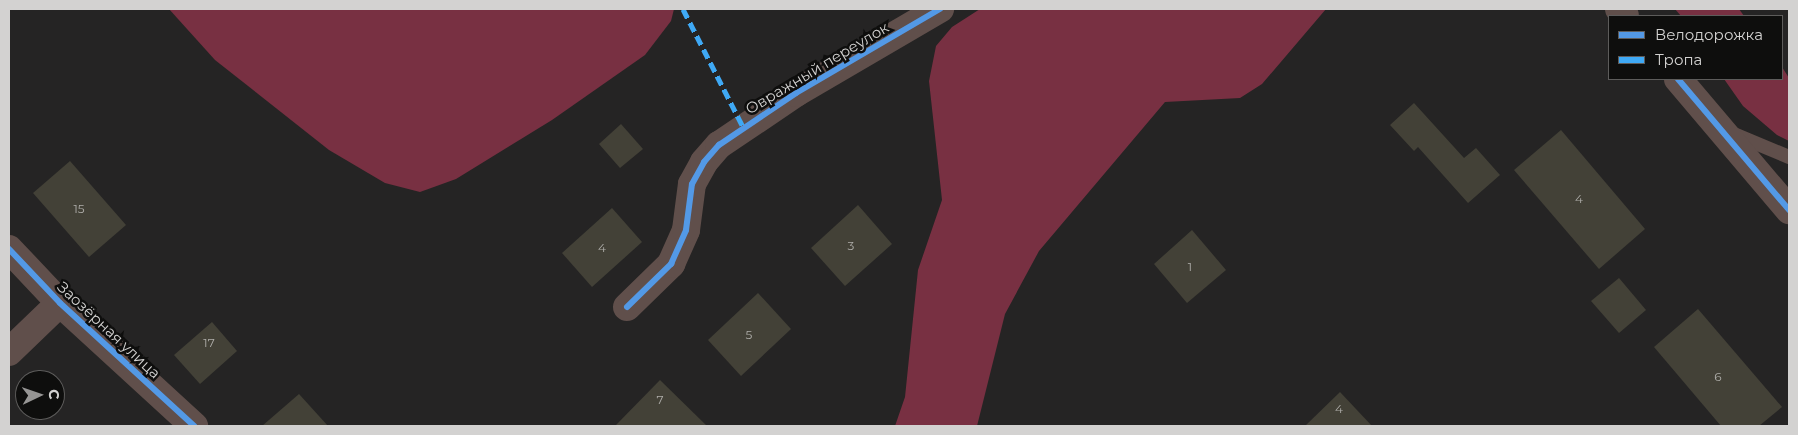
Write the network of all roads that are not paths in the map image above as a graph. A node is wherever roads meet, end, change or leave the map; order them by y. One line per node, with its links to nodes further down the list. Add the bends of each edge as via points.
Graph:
1 (940, 9): 8 (street, Овражный переулок, via 796,93 719,145 704,162 692,184 686,230 671,264)
2 (1679, 80): 3 (street)
3 (1719, 128): 4 (lane); 5 (street)
4 (1789, 156)
5 (1789, 210)
6 (9, 249): 7 (street, Заозёрная улица)
7 (60, 303): 9 (street); 10 (street, Заозёрная улица)
8 (627, 307)
9 (9, 352)
10 (194, 426)

